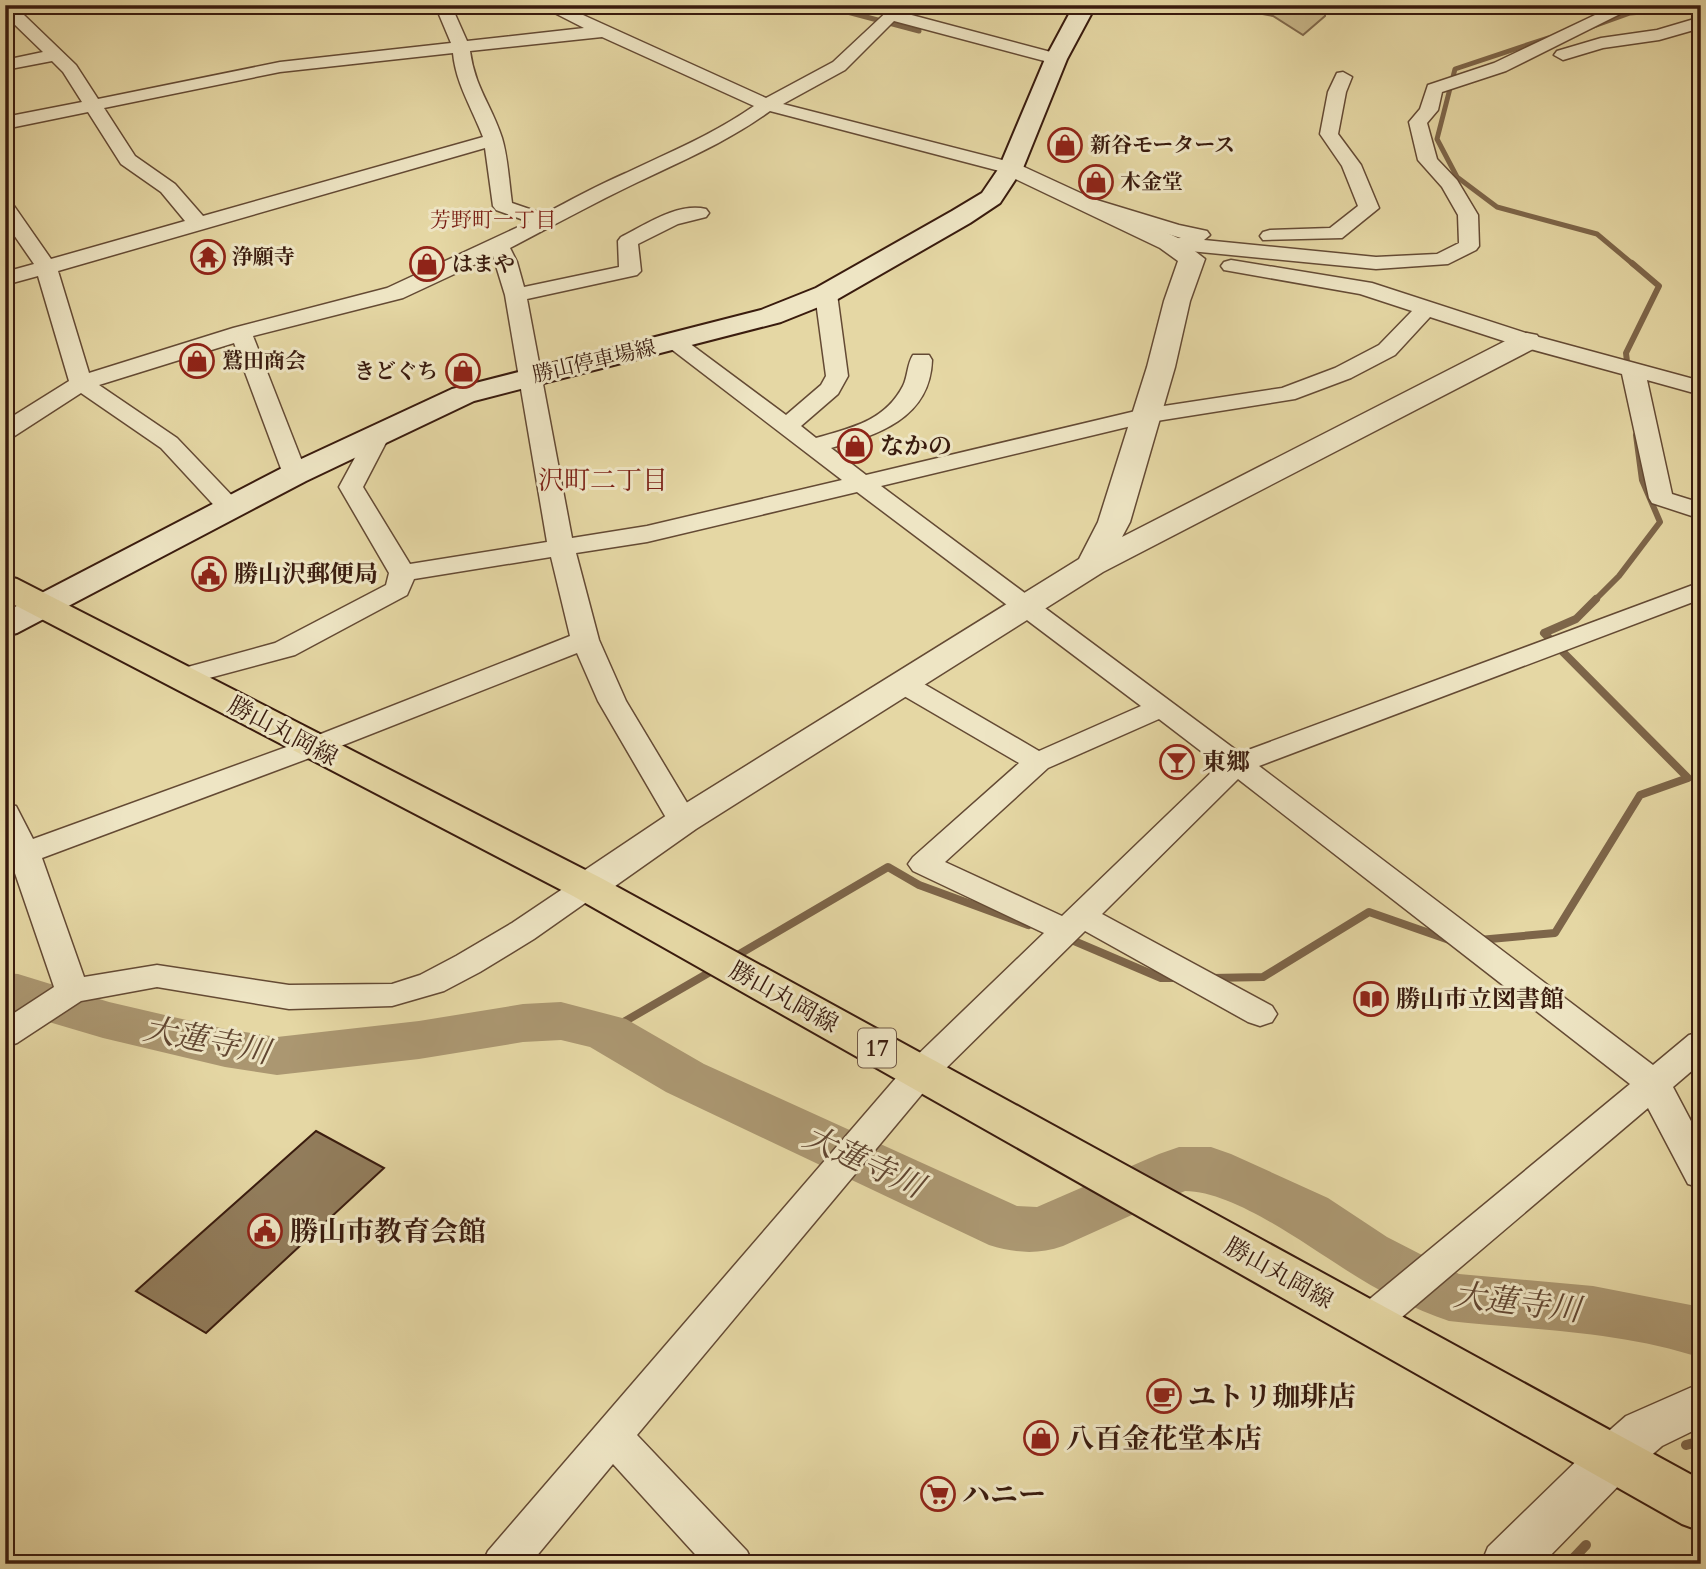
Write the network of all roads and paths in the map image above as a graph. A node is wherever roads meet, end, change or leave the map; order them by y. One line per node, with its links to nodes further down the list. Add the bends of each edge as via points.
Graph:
1 (443, 5): 9 (street)
2 (547, 5): 8 (street)
3 (1084, 5): 11 (main road, 勝山停車場線)
4 (1630, 5): 13 (street)
5 (898, 10): 11 (street); 16 (street, via 839,66)
6 (11, 15): 10 (street)
7 (1701, 22): 13 (street, via 1660,35 1589,46 1551,64 1518,70)
8 (606, 31): 9 (street); 16 (street)
9 (461, 46): 15 (street, via 280,67); 18 (street, via 464,72)
10 (56, 55): 12 (street); 15 (street)
11 (1056, 59): 19 (main road, 勝山停車場線)
12 (5, 65)
13 (1500, 67): 25 (street, via 1434,89 1429,110 1418,122 1428,160 1450,184 1468,215 1469,246 1441,260 1376,262)
14 (1343, 77): 20 (street, via 1329,134 1351,164 1369,208 1335,234 1236,237 1186,233)
15 (94, 104): 17 (street); 24 (street, via 128,160 168,188)
16 (767, 105): 19 (street); 23 (street, via 735,128)
17 (5, 122)
18 (493, 140): 23 (street, via 503,206); 24 (street)
19 (1011, 168): 20 (street); 30 (main road, 勝山停車場線, via 991,198)
20 (1090, 204): 25 (street)
21 (6, 209): 28 (street)
22 (699, 213): 31 (street, via 672,219 628,242 630,271)
23 (547, 222): 26 (street)
24 (199, 225): 28 (street)
25 (1169, 243): 27 (street)
26 (498, 246): 31 (street); 33 (street, via 395,293)
27 (1192, 259): 32 (street, via 1364,288); 41 (street)
28 (46, 267): 29 (street); 39 (street)
29 (5, 279)
30 (826, 294): 35 (main road, 勝山停車場線, via 771,316); 42 (street, via 837,376 830,389)
31 (516, 295): 38 (street)
32 (1426, 308): 34 (street); 41 (street, via 1387,351 1343,373 1287,394)
33 (241, 333): 39 (street); 46 (street)
34 (1527, 341): 37 (street); 51 (street)
35 (673, 342): 38 (main road, 勝山停車場線); 42 (street)
36 (921, 360): 45 (street, via 921,375 901,410 886,424)
37 (1633, 370): 40 (street); 49 (street, via 1661,498)
38 (529, 376): 44 (main road, 勝山停車場線, via 463,395); 50 (street)
39 (81, 383): 43 (street); 48 (street, via 170,443)
40 (1701, 388)
41 (1144, 416): 47 (street); 51 (street, via 1114,522)
42 (787, 426): 45 (street)
43 (5, 432)
44 (378, 435): 46 (main road, 勝山停車場線); 52 (street, via 352,487)
45 (813, 446): 47 (street)
46 (295, 474): 48 (main road, 勝山停車場線)
47 (864, 483): 50 (street, via 647,534); 56 (street)
48 (231, 509): 55 (main road, 勝山停車場線)
49 (1701, 512)
50 (561, 546): 52 (street); 58 (street)
51 (1092, 565): 56 (street)
52 (402, 572): 59 (street, via 398,589 285,649)
53 (5, 586): 55 (main road, 勝山丸岡線 / 17)
54 (1701, 590): 64 (street)
55 (44, 606): 57 (main road, 勝山停車場線); 59 (main road, 勝山丸岡線 / 17)
56 (1024, 607): 60 (street); 61 (street)
57 (5, 626)
58 (585, 640): 62 (street); 66 (street, via 612,701)
59 (183, 677): 62 (main road, 勝山丸岡線 / 17)
60 (902, 683): 63 (street); 66 (street)
61 (1161, 708): 63 (street); 64 (street)
62 (313, 747): 67 (street); 68 (main road, 勝山丸岡線 / 17)
63 (1038, 762): 69 (street, via 924,864)
64 (1237, 764): 69 (street); 75 (street)
65 (5, 813): 67 (street)
66 (683, 821): 68 (street)
67 (25, 853): 70 (street)
68 (587, 887): 70 (street, via 468,964 432,983 392,995 289,997 157,976); 74 (main road, 勝山丸岡線 / 17)
69 (1074, 923): 71 (street); 74 (street)
70 (72, 991): 72 (street)
71 (1260, 1014)
72 (5, 1035)
73 (1701, 1044): 75 (street)
74 (920, 1073): 77 (main road, 勝山丸岡線 / 17); 79 (street)
75 (1653, 1083): 76 (street); 77 (street)
76 (1701, 1174)
77 (1368, 1323): 80 (main road, 勝山丸岡線 / 17)
78 (1701, 1404): 80 (street, via 1644,1432)
79 (611, 1435): 82 (street); 83 (street)
80 (1613, 1458): 81 (main road, 勝山丸岡線 / 17); 84 (street)
81 (1701, 1507)
82 (503, 1564)
83 (733, 1564)
84 (1507, 1564)

